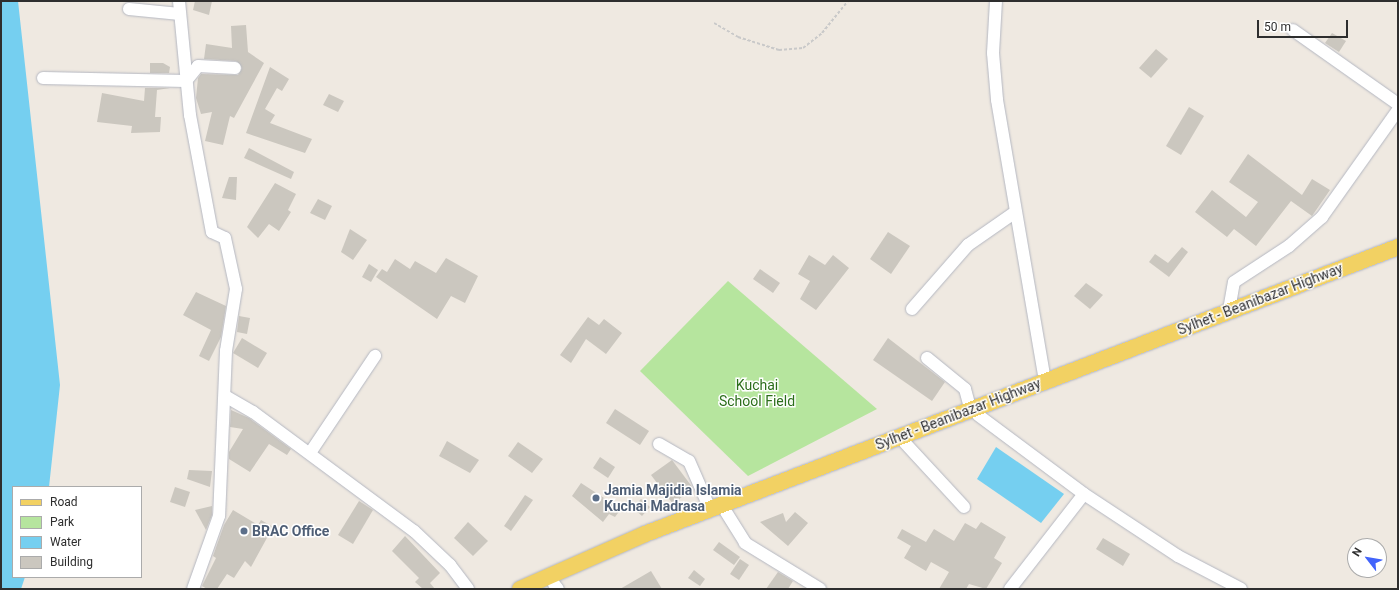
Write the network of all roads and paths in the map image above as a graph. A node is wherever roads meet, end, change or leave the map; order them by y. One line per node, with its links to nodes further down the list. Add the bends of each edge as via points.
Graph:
1 (179, 1): 5 (street)
2 (848, 1): 6 (path, via 822,33 803,48 778,50 738,37)
3 (996, 1): 13 (street, via 993,52 997,100)
4 (129, 9): 5 (street)
5 (180, 14): 10 (street)
6 (714, 23)
7 (1293, 30): 11 (street)
8 (235, 68): 10 (street, via 198,66)
9 (43, 78): 10 (street)
10 (186, 81): 21 (street, via 212,232 225,238 236,289 229,322)
11 (1398, 104)
12 (1398, 110): 17 (street, via 1322,217 1289,246 1234,282)
13 (1014, 213): 16 (street, via 968,245); 20 (street)
14 (1398, 247): 17 (main road, Sylhet - Beanibazar Highway)
15 (1398, 256): 22 (main road, Sylhet - Beanibazar Highway)
16 (912, 309)
17 (1229, 310): 20 (main road, Sylhet - Beanibazar Highway)
18 (375, 356): 25 (street)
19 (927, 358): 22 (street, via 965,389)
20 (1045, 381): 22 (main road, Sylhet - Beanibazar Highway)
21 (225, 396): 25 (street); 31 (street, via 219,516)
22 (974, 412): 23 (main road, Sylhet - Beanibazar Highway); 26 (street); 28 (main road, Sylhet - Beanibazar Highway)
23 (905, 443): 27 (street); 29 (main road, Sylhet - Beanibazar Highway)
24 (659, 444): 28 (street, via 689,461)
25 (310, 453): 32 (street, via 414,531 450,565)
26 (1084, 494): 35 (street); 36 (street, via 1178,556)
27 (964, 507)
28 (710, 509): 33 (main road, Sylhet - Beanibazar Highway)
29 (726, 512): 30 (main road, Sylhet - Beanibazar Highway); 34 (street, via 745,542)
30 (551, 587)
31 (192, 589)
32 (468, 589)
33 (520, 589)
34 (820, 589)
35 (1010, 589)
36 (1241, 589)

